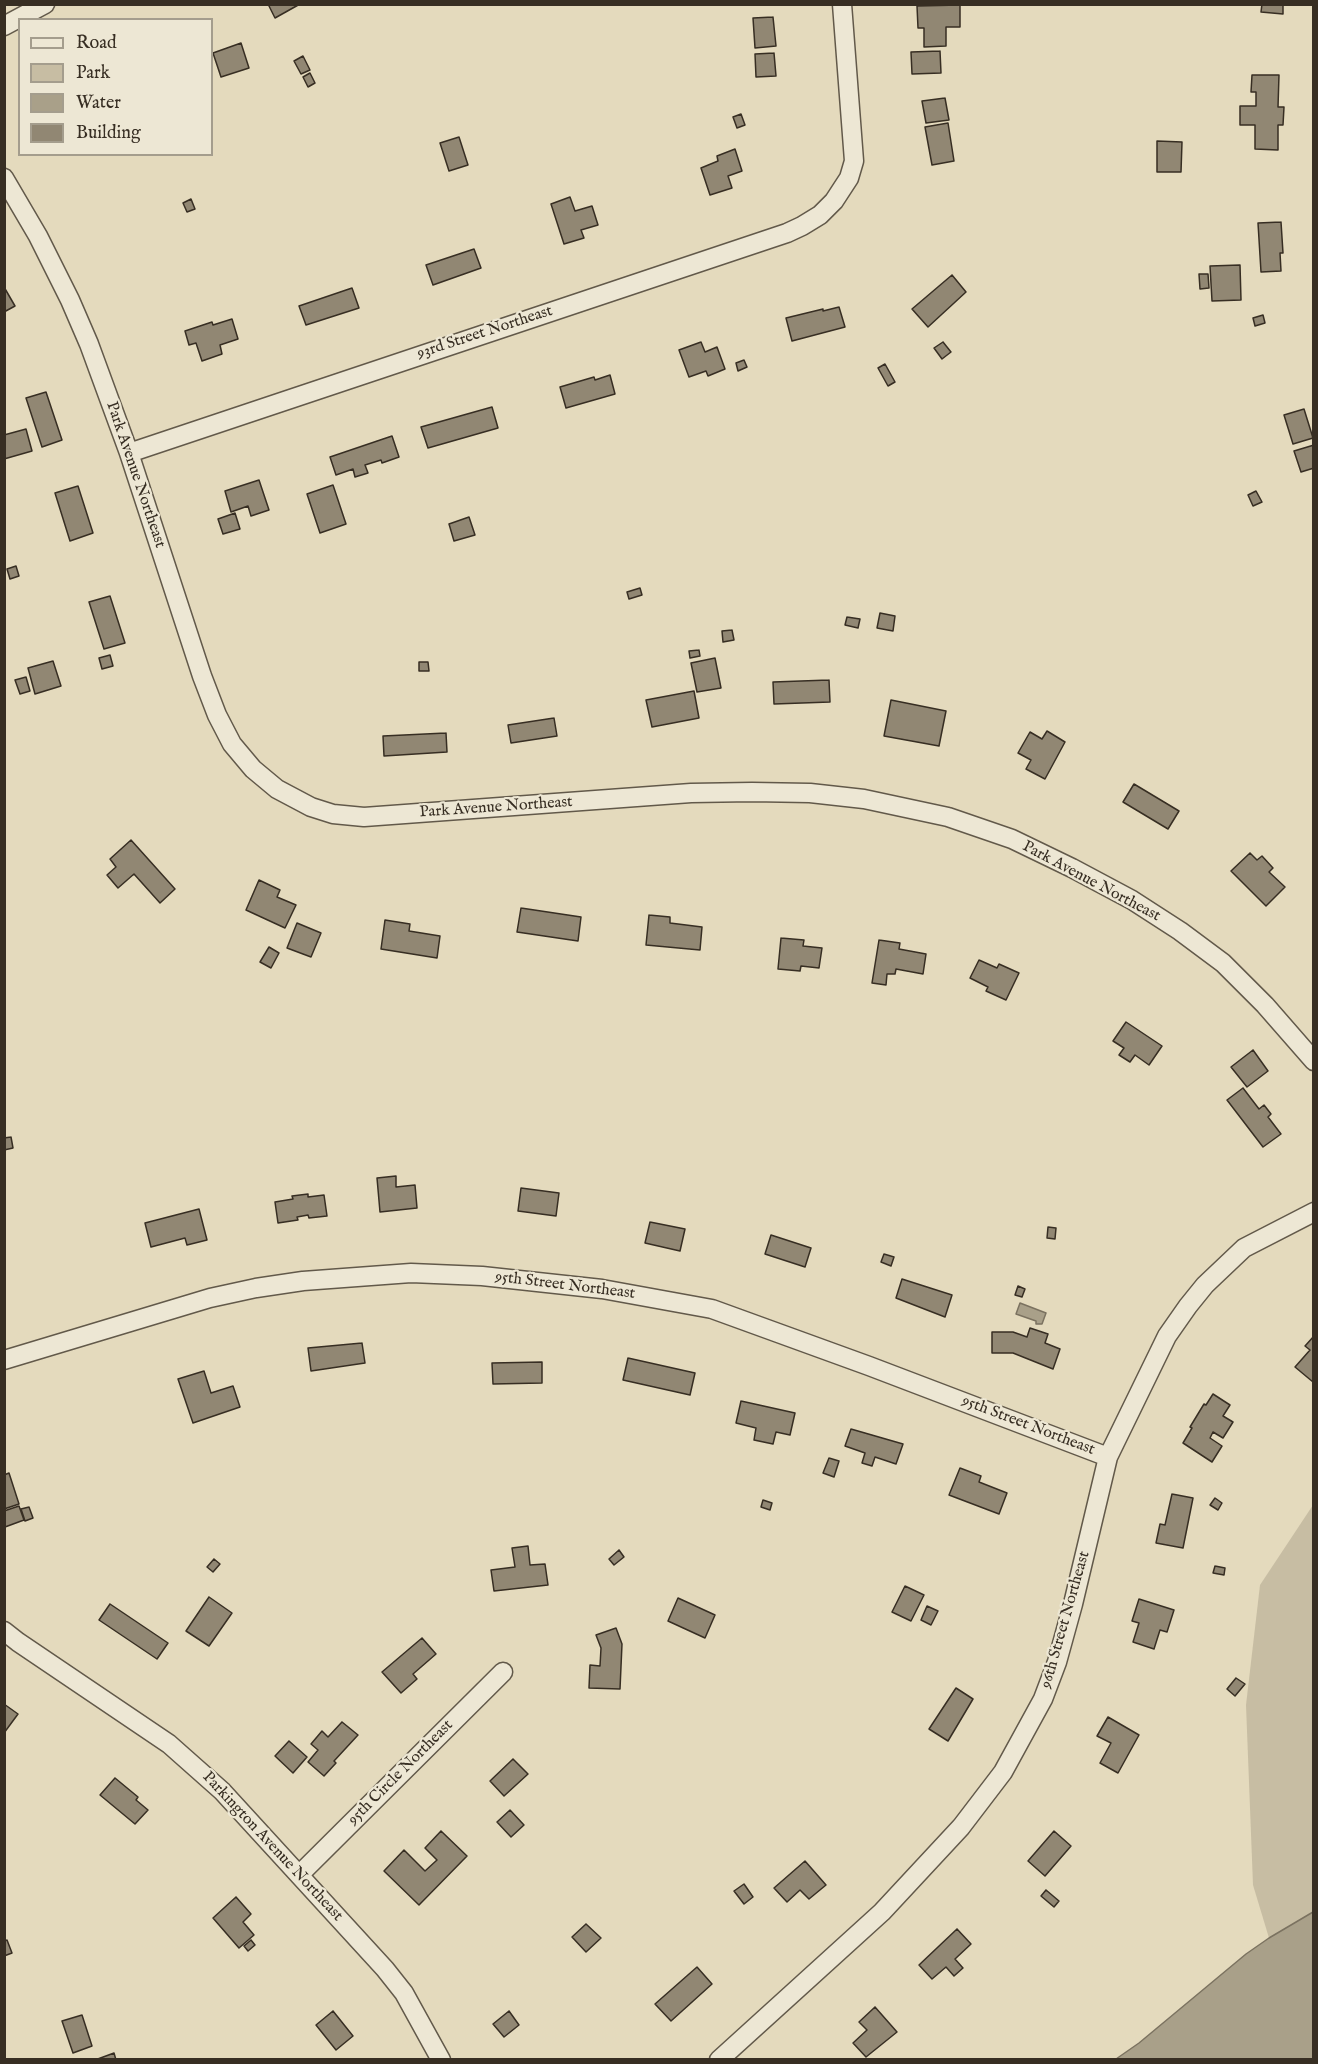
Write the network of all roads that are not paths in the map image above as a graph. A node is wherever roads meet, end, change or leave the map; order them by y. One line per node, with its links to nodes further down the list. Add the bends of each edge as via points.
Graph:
1 (45, 4): 4 (street)
2 (842, 4): 7 (street, 93rd Street Northeast, via 854,161 849,178 820,215 788,233)
3 (18, 18): 5 (street)
4 (19, 18)
5 (4, 26)
6 (4, 178): 7 (street, Park Avenue Northeast, via 70,300)
7 (129, 453): 8 (street, Park Avenue Northeast, via 217,715 232,744 253,770 302,804 364,818 691,793 798,793 864,799 948,818 1012,839 1072,868 1180,931 1223,963)
8 (1314, 1061)
9 (1314, 1212): 11 (street, 96th Street Northeast, via 1244,1248 1194,1299 1167,1336)
10 (4, 1360): 11 (street, 95th Street Northeast, via 210,1298 256,1288 411,1273 482,1276 602,1289 712,1309)
11 (1108, 1457): 16 (street, 96th Street Northeast, via 1057,1662 1043,1699 1003,1772 962,1827 882,1912)
12 (4, 1631): 14 (street, Parkington Avenue Northeast, via 169,1744 222,1791)
13 (503, 1672): 14 (street, 95th Circle Northeast)
14 (299, 1875): 15 (street, Parkington Avenue Northeast, via 404,1993)
15 (441, 2060)
16 (718, 2060)

